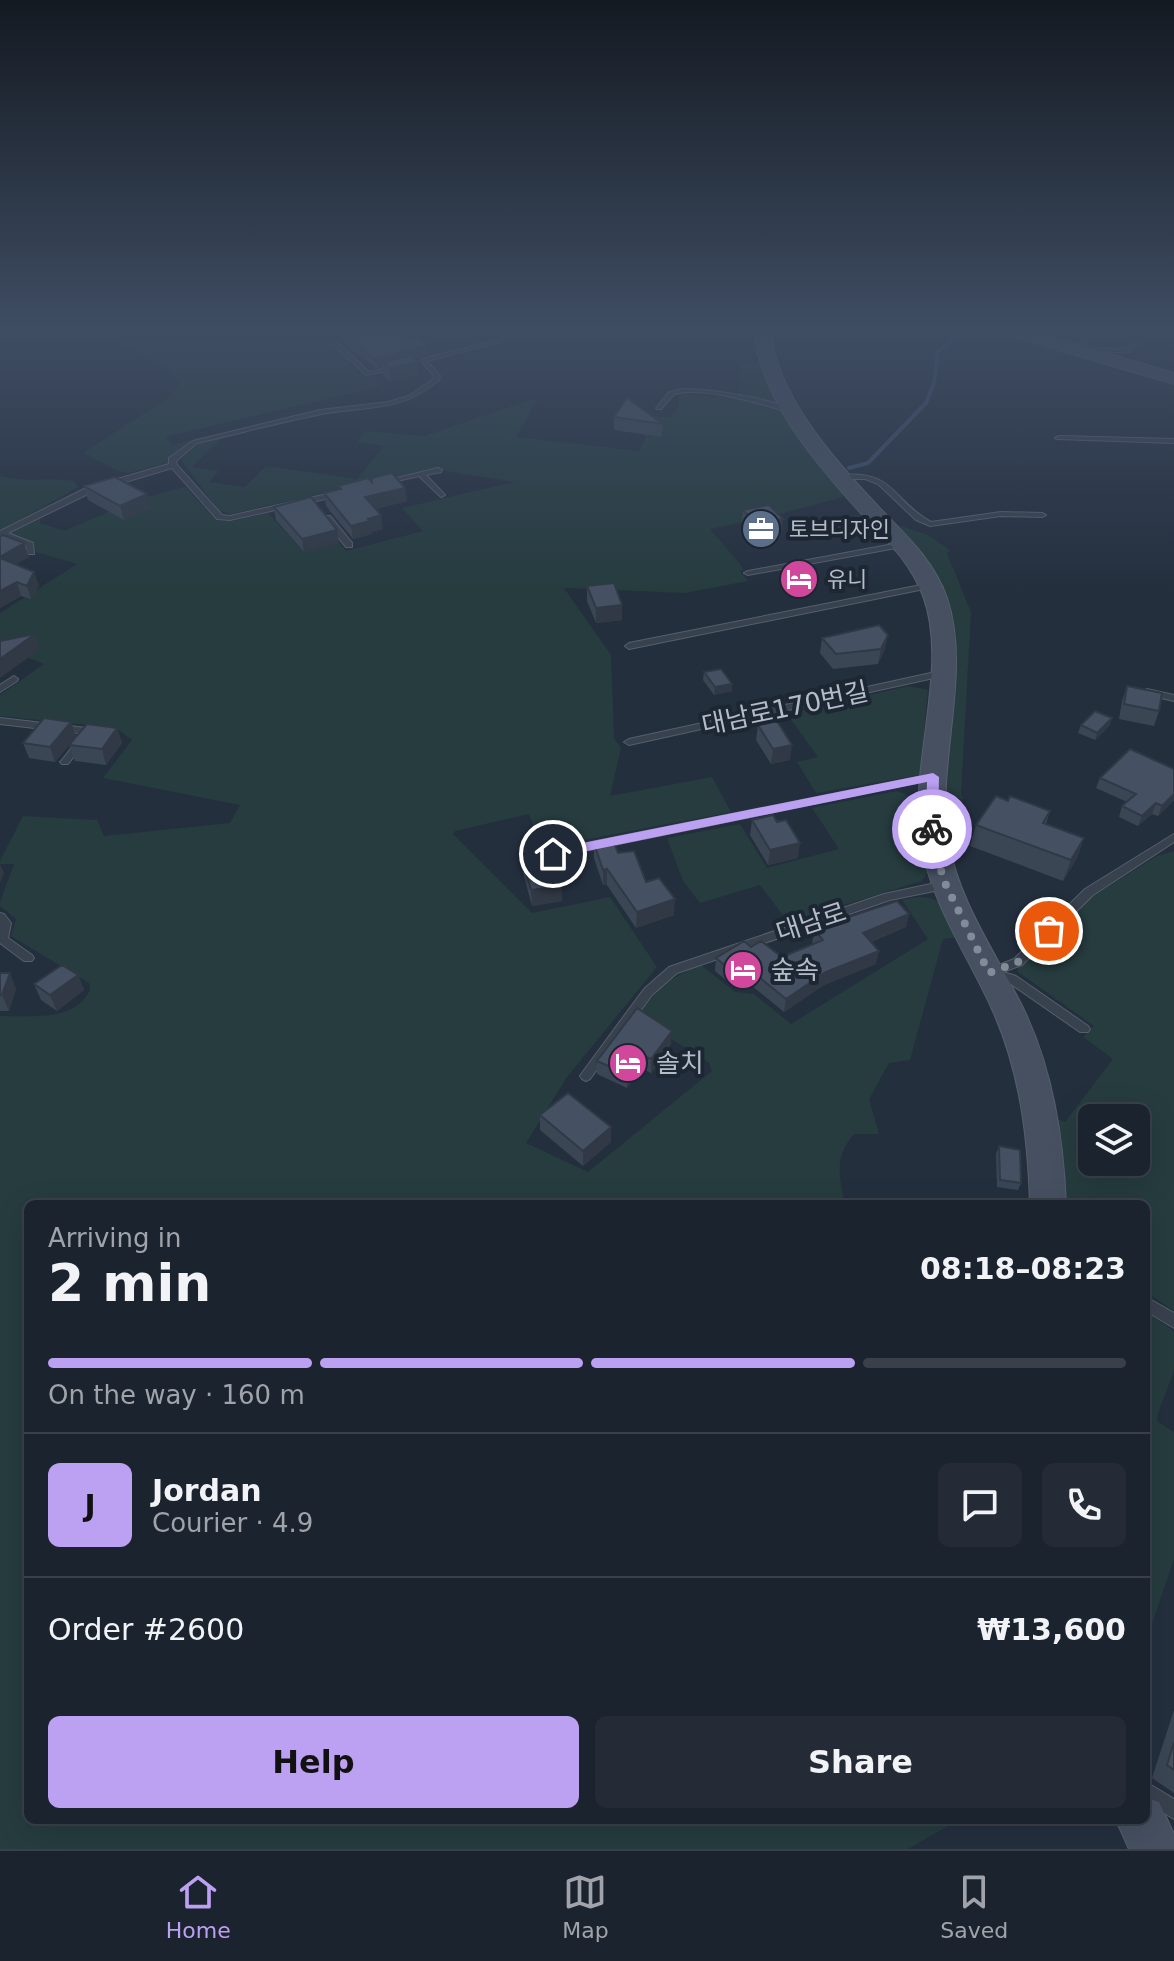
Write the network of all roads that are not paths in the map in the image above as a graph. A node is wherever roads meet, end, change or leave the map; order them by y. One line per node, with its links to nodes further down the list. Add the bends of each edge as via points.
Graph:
1 (306, 415): 5 (lane, via 202,439 178,454)
2 (796, 415): 8 (street)
3 (1059, 438): 4 (lane)
4 (1174, 441)
5 (173, 465): 12 (lane, via 220,517); 14 (lane, via 89,490)
6 (438, 470): 7 (lane)
7 (421, 474): 9 (lane); 11 (lane)
8 (843, 477): 13 (lane, via 881,482 930,524 1001,514); 15 (street)
9 (380, 483)
10 (339, 493): 12 (lane)
11 (441, 495)
12 (312, 499): 16 (lane)
13 (1042, 515)
14 (0, 534): 17 (lane, via 30,545)
15 (904, 544): 18 (lane); 19 (street)
16 (349, 545)
17 (31, 552)
18 (748, 573)
19 (932, 585): 20 (lane); 21 (street, via 943,631)
20 (629, 646)
21 (940, 674): 29 (lane, 대남로170번길); 31 (street)
22 (14, 679): 24 (lane)
23 (1129, 687): 25 (lane)
24 (0, 689)
25 (1174, 698)
26 (0, 721): 27 (lane)
27 (89, 731): 28 (lane); 30 (lane)
28 (108, 733)
29 (629, 742)
30 (65, 762)
31 (933, 777): 33 (lane); 34 (street, via 932,825)
32 (1173, 840): 37 (lane, via 1089,892 1018,962)
33 (524, 859)
34 (945, 884): 37 (street); 39 (lane, 대남로, via 888,897 673,970 648,992)
35 (0, 917): 36 (lane, via 6,923 2,939)
36 (28, 958)
37 (989, 973): 38 (lane, via 1012,979); 40 (street, via 1029,1065 1048,1164)
38 (1084, 1029)
39 (586, 1076)
40 (1048, 1200)
41 (1150, 1306): 42 (lane)
42 (1174, 1321)
43 (1150, 1794): 44 (lane)
44 (1174, 1810)
45 (1143, 1824): 46 (street)
46 (1155, 1849)

